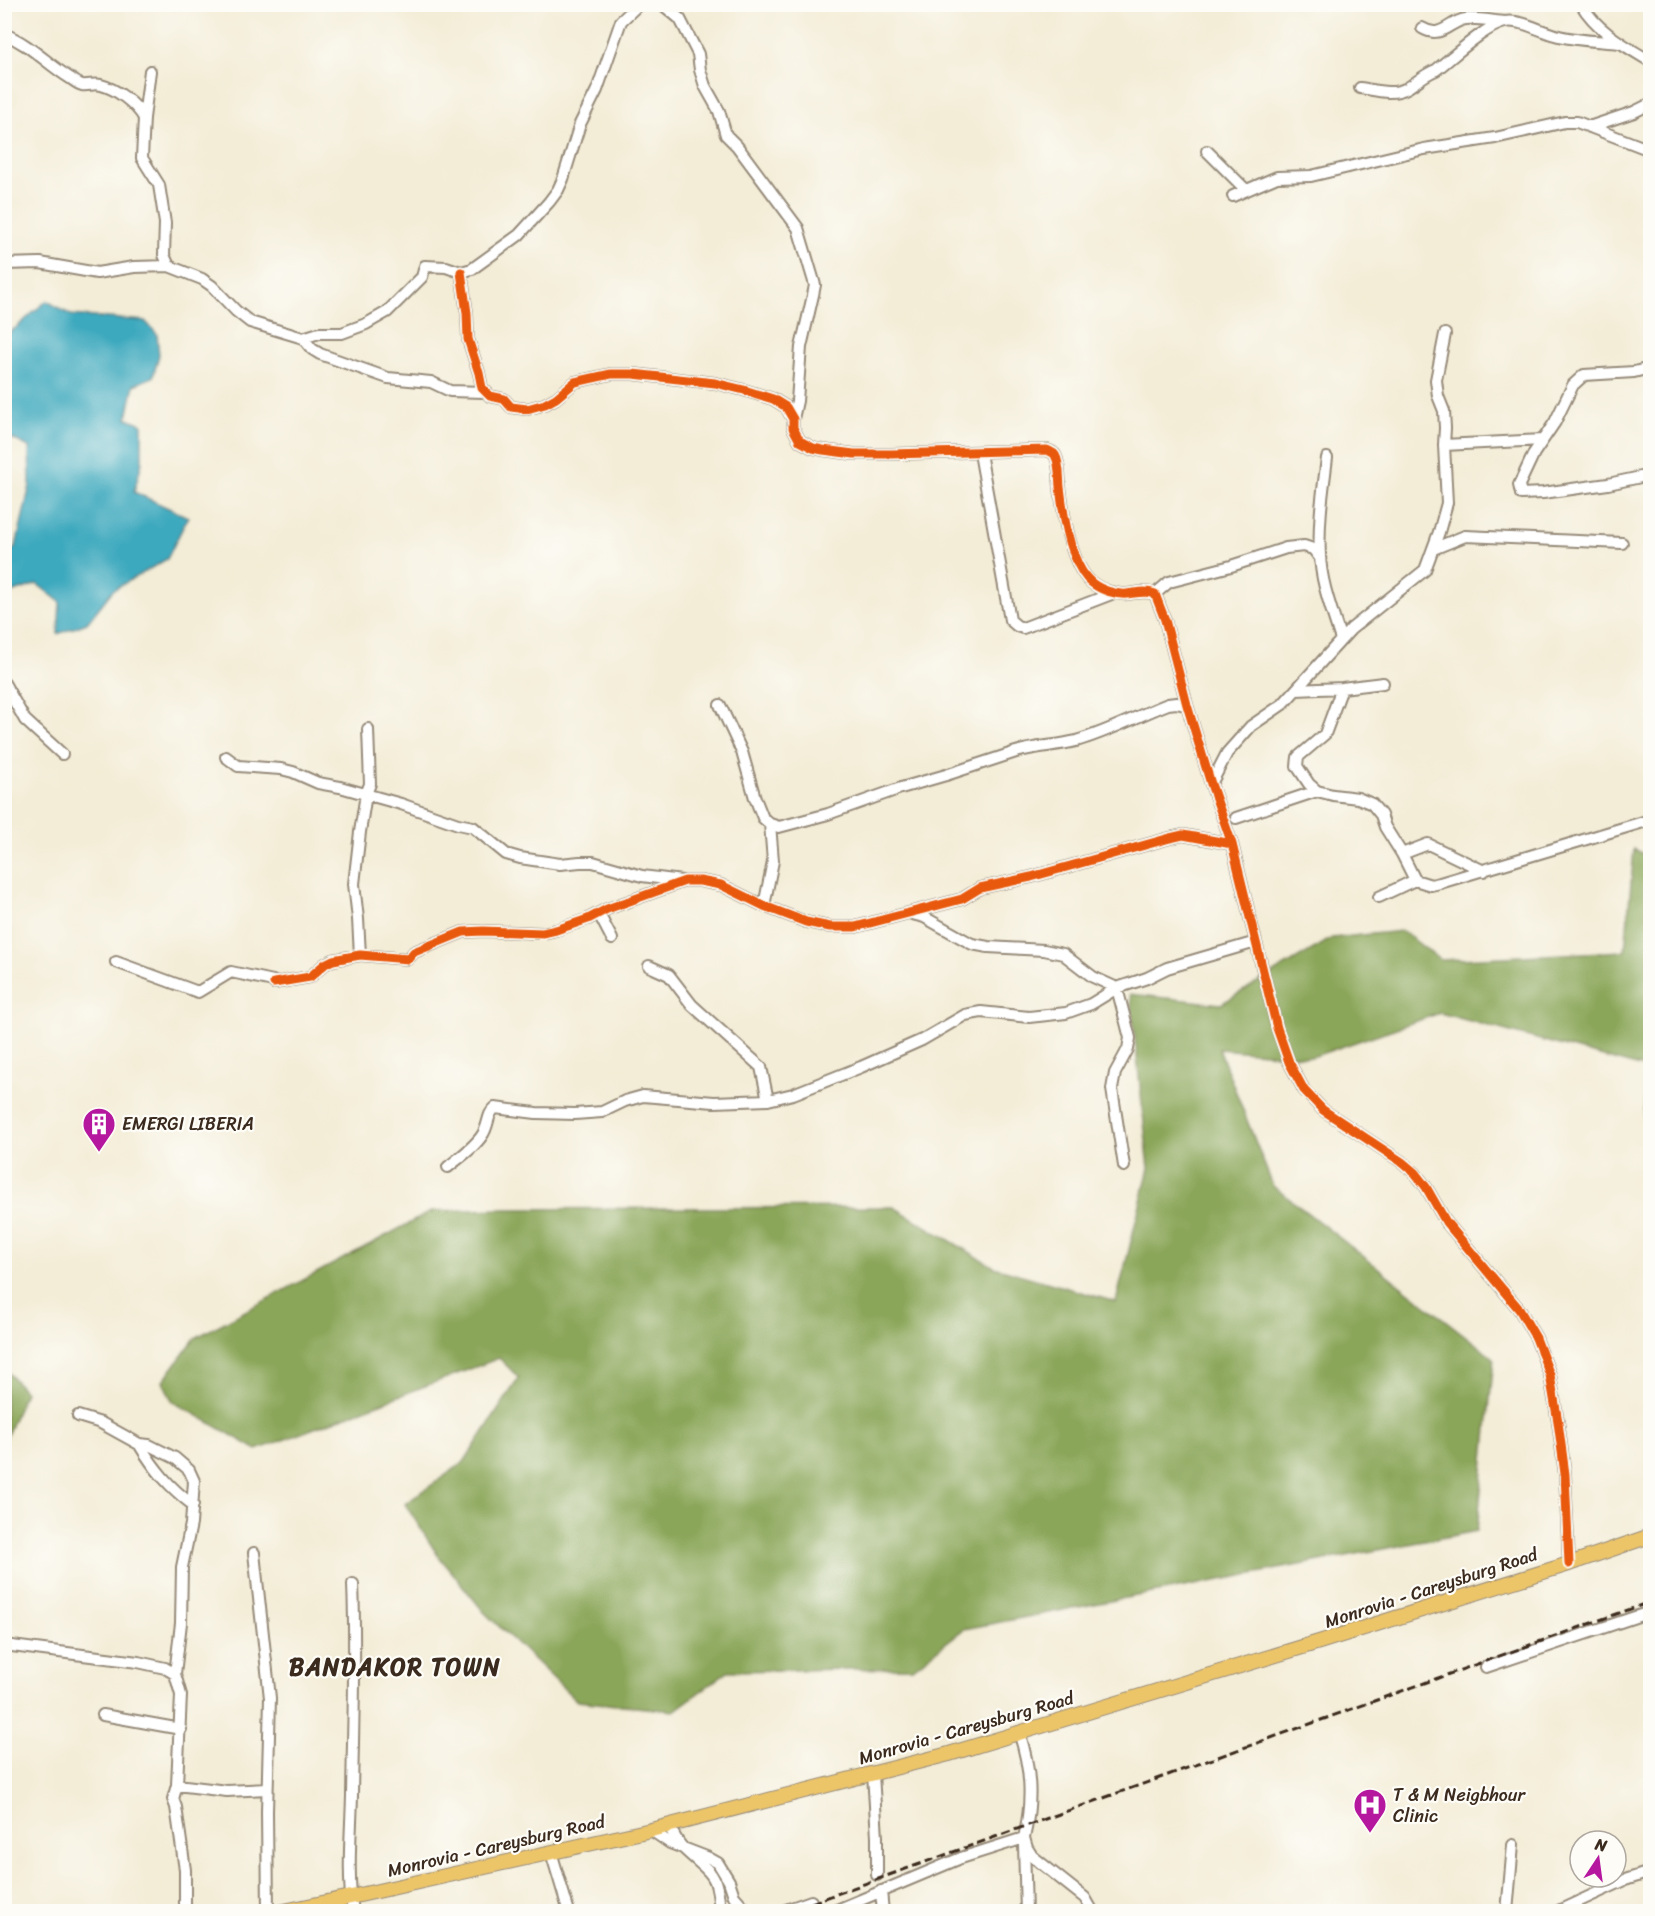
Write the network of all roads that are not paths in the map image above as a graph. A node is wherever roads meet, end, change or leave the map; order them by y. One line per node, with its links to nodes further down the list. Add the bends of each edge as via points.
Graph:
1 (639, 4): 20 (street, via 621,21 558,190 519,235 480,265)
2 (662, 4): 25 (street, via 680,20 698,54 705,86 719,111 726,135 798,228 810,266 814,285 801,347)
3 (1581, 4): 7 (street, via 1595,24)
4 (1505, 22): 5 (street, via 1469,19 1437,32); 7 (street, via 1529,25 1557,36); 10 (street, via 1405,89 1392,92)
5 (1422, 28)
6 (4, 34): 12 (street, via 82,85 98,84 113,89)
7 (1620, 43): 8 (street)
8 (1650, 61)
9 (150, 71): 12 (street)
10 (1360, 88)
11 (1650, 104): 13 (street)
12 (144, 118): 19 (street, via 142,158 159,184 165,223 164,255)
13 (1588, 127): 14 (street); 16 (street, via 1565,122 1495,138 1424,148 1311,176 1277,177)
14 (1650, 150)
15 (1207, 151): 16 (street)
16 (1246, 190): 17 (street)
17 (1233, 196)
18 (4, 264): 19 (street, via 40,262 97,273)
19 (169, 266): 22 (street, via 202,279 250,322)
20 (461, 272): 22 (street, via 425,266 422,277 387,312 342,333); 24 (street, via 468,339)
21 (1445, 334): 27 (street, via 1436,380 1444,411)
22 (303, 338): 24 (street, via 320,354 376,375 431,382 450,391)
23 (1650, 368): 26 (street, via 1584,375 1573,386)
24 (484, 392): 25 (street, via 504,399 511,407 527,409 551,401 575,381 633,374 744,390 781,403)
25 (793, 419): 28 (street, via 800,441 823,450 854,454)
26 (1543, 440): 27 (street); 30 (street, via 1523,474 1521,494 1598,486)
27 (1444, 445): 32 (street, via 1447,503)
28 (980, 453): 34 (street, via 1047,450 1056,456 1067,531 1080,568 1093,584); 34 (street, via 1010,620 1023,628)
29 (1327, 458): 33 (street)
30 (1650, 475)
31 (1622, 543): 32 (street, via 1466,536)
32 (1433, 549): 36 (street, via 1425,570)
33 (1320, 558): 35 (street, via 1304,546 1286,548 1169,582); 36 (street)
34 (1114, 593): 35 (street)
35 (1155, 594): 42 (street)
36 (1341, 640): 40 (street)
37 (4, 683): 44 (street, via 25,720)
38 (1383, 683): 39 (street)
39 (1342, 688): 40 (street); 47 (street, via 1325,734 1298,757 1296,766)
40 (1296, 690): 46 (street, via 1251,726 1227,753)
41 (720, 705): 51 (street, via 742,752 763,818)
42 (1187, 705): 46 (street); 51 (street, via 1168,704 1096,735 1028,748 828,814 779,827)
43 (368, 729): 48 (street, via 370,784)
44 (62, 754)
45 (226, 757): 48 (street, via 238,766 281,769)
46 (1211, 784): 52 (street)
47 (1317, 791): 49 (street); 53 (street, via 1372,804)
48 (366, 794): 56 (street, via 473,827 506,854 560,864 593,862 642,876); 63 (street, via 354,884)
49 (1236, 818)
50 (1650, 820): 54 (street)
51 (770, 824): 58 (street, via 773,861)
52 (1232, 844): 59 (street, via 1183,835 980,888 962,900); 62 (street)
53 (1402, 854): 54 (street, via 1428,844); 55 (street)
54 (1484, 871): 55 (street, via 1431,885)
55 (1415, 880): 57 (street)
56 (686, 881): 58 (street, via 721,885); 60 (street)
57 (1379, 897)
58 (765, 906): 59 (street, via 830,927 855,927)
59 (923, 913): 66 (street, via 972,944 1063,954)
60 (599, 914): 61 (street); 63 (street, via 543,933 463,932 414,952 408,959)
61 (612, 939)
62 (1256, 942): 66 (street, via 1167,968); 75 (street, via 1277,1028 1304,1090 1323,1110 1415,1173 1446,1222 1519,1310 1536,1338 1550,1375 1558,1422)
63 (360, 955): 64 (street, via 333,960 310,977 274,982 231,972 198,992)
64 (116, 962)
65 (649, 966): 67 (street, via 669,975 692,1005 761,1067)
66 (1117, 988): 67 (street, via 1066,1013 1029,1017 981,1012 965,1016 861,1067); 68 (street, via 1130,1038 1112,1089)
67 (768, 1100): 69 (street, via 714,1102 643,1096 602,1112 575,1114 495,1108 483,1134)
68 (1124, 1166)
69 (448, 1167)
70 (78, 1416): 71 (street, via 101,1423)
71 (139, 1444): 72 (street, via 166,1484); 72 (street, via 160,1450 189,1470 194,1481)
72 (193, 1505): 80 (street, via 182,1567)
73 (1650, 1536): 75 (main road, Monrovia - Careysburg Road)
74 (254, 1553): 86 (street, via 270,1698)
75 (1569, 1563): 83 (main road, Monrovia - Careysburg Road)
76 (353, 1584): 97 (street)
77 (1650, 1612): 79 (street)
78 (4, 1645): 80 (street, via 138,1662)
79 (1486, 1667)
80 (175, 1674): 82 (street, via 182,1695)
81 (103, 1715): 82 (street)
82 (181, 1730): 85 (street)
83 (1019, 1732): 84 (main road, Monrovia - Careysburg Road); 89 (street, via 1029,1772 1030,1815)
84 (873, 1774): 87 (main road, Monrovia - Careysburg Road); 94 (street)
85 (177, 1785): 86 (street, via 227,1791); 98 (street, via 173,1799 185,1869)
86 (267, 1790): 99 (street)
87 (668, 1825): 88 (main road, Monrovia - Careysburg Road); 91 (street)
88 (651, 1830): 91 (street); 92 (main road, Monrovia - Careysburg Road)
89 (1024, 1838): 95 (street, via 961,1858); 107 (street); 108 (street, via 1032,1856 1085,1898)
90 (1513, 1845): 109 (street)
91 (682, 1848): 102 (street, via 714,1877); 103 (street, via 718,1863 734,1896)
92 (551, 1852): 97 (main road, Monrovia - Careysburg Road); 101 (street)
93 (1650, 1872): 110 (street)
94 (877, 1875)
95 (881, 1891): 105 (street); 106 (street)
96 (811, 1901): 104 (street)
97 (352, 1904): 100 (main road, Monrovia - Careysburg Road)
98 (185, 1911)
99 (268, 1911)
100 (279, 1911)
101 (568, 1911)
102 (720, 1911)
103 (748, 1911)
104 (780, 1911)
105 (832, 1911)
106 (883, 1911)
107 (1026, 1911)
108 (1093, 1911)
109 (1507, 1911)
110 (1556, 1911)

